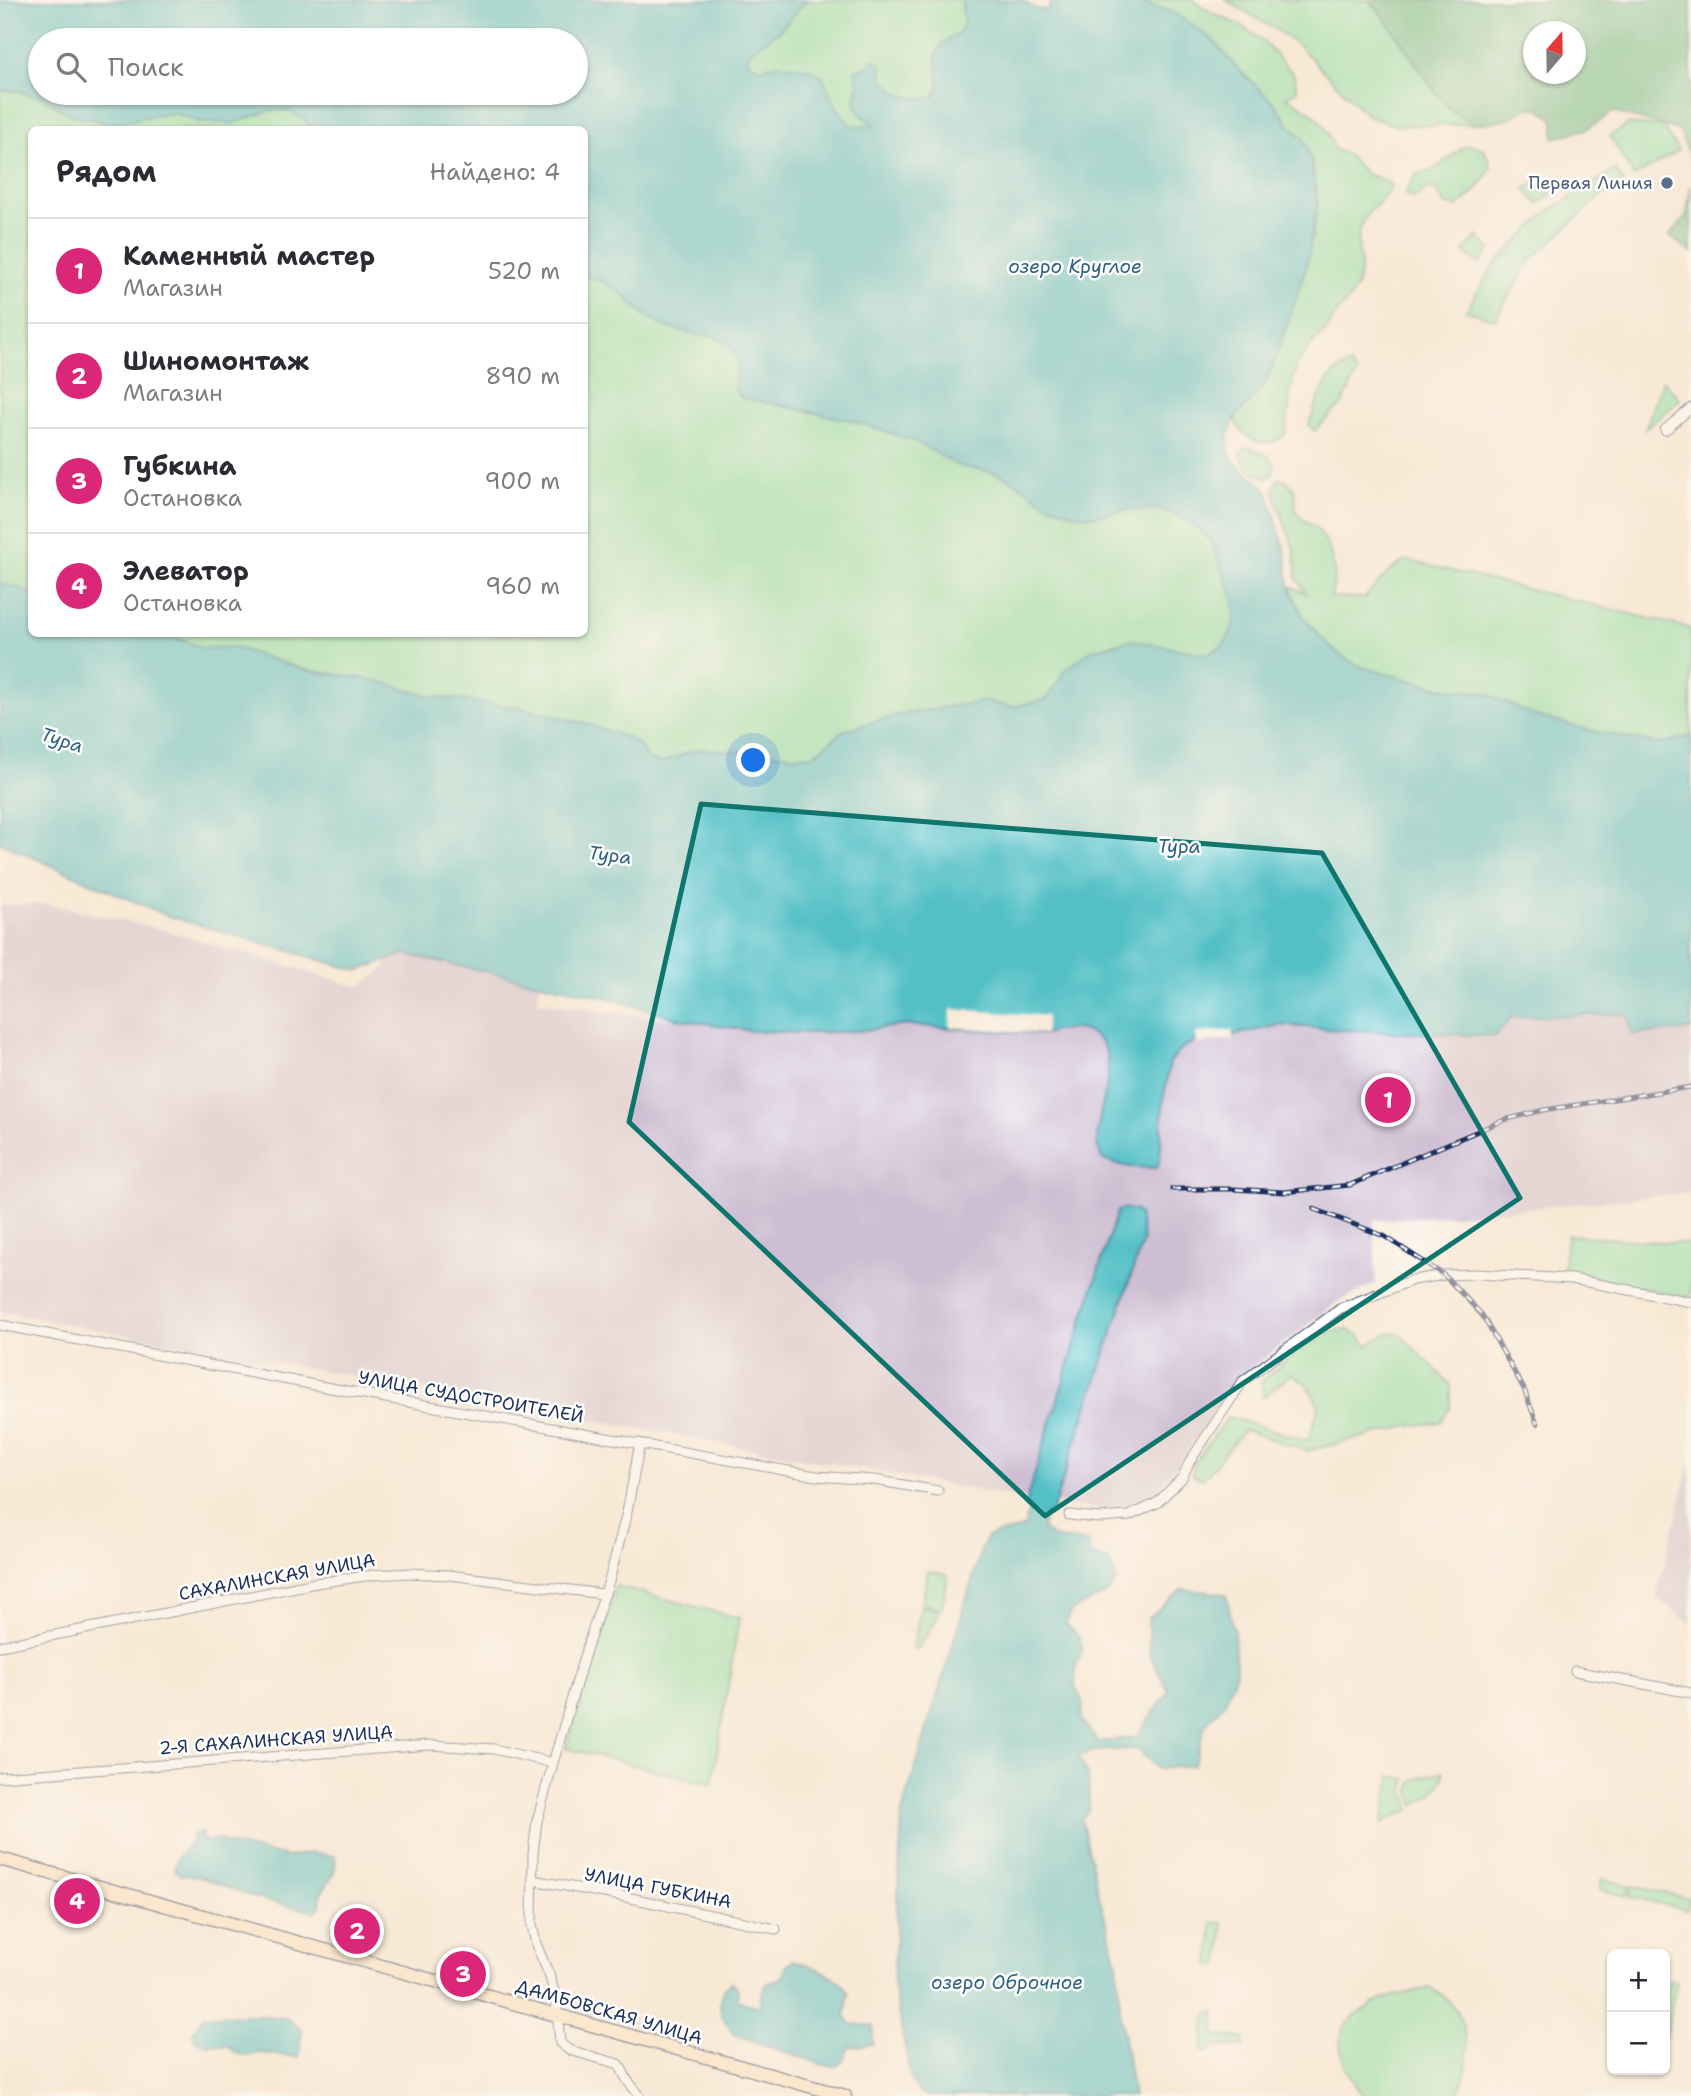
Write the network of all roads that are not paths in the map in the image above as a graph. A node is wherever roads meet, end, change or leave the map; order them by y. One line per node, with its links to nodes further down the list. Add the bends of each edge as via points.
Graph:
1 (1691, 408): 2 (street)
2 (1665, 430)
3 (1691, 1303): 7 (street, via 1573,1279 1444,1275 1413,1280 1341,1308 1243,1381 1182,1478 1157,1503 1129,1516)
4 (0, 1325): 5 (street, УЛИЦА СУДОСТРОИТЕЛЕЙ)
5 (640, 1443): 6 (street, УЛИЦА СУДОСТРОИТЕЛЕЙ, via 817,1476); 8 (street, via 627,1512)
6 (938, 1491)
7 (1069, 1515)
8 (603, 1594): 9 (street, САХАЛИНСКАЯ УЛИЦА, via 449,1576 373,1575); 12 (street)
9 (0, 1646)
10 (1575, 1671): 11 (street)
11 (1691, 1693)
12 (552, 1763): 13 (street, 2-Я САХАЛИНСКАЯ УЛИЦА, via 494,1749 430,1745); 15 (street, via 537,1821)
13 (0, 1777)
14 (0, 1859): 17 (main road, ДАМБОВСКАЯ УЛИЦА)
15 (533, 1880): 16 (street, УЛИЦА ГУБКИНА); 17 (street, via 534,1935)
16 (776, 1929)
17 (559, 2015): 18 (street, via 563,2047 619,2064); 19 (main road, ДАМБОВСКАЯ УЛИЦА)
18 (640, 2096)
19 (845, 2096)

